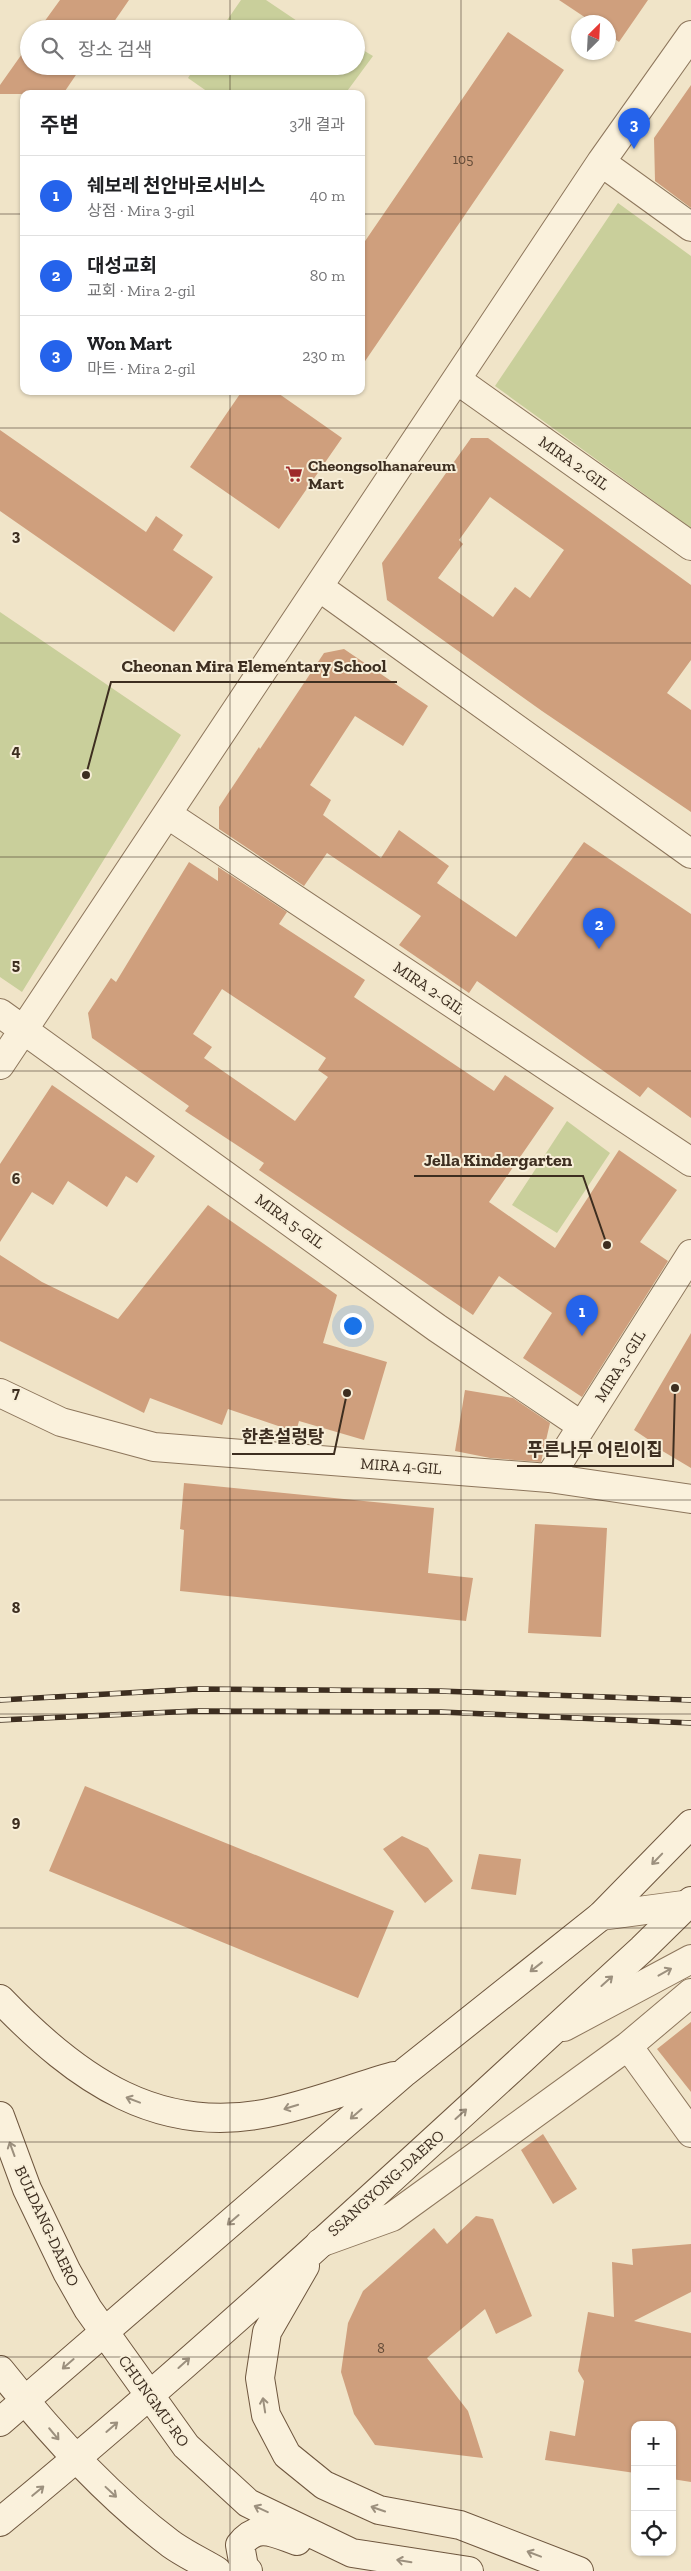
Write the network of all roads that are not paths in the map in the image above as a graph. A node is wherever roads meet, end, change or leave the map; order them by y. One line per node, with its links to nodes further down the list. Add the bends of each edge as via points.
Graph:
1 (691, 35): 2 (street)
2 (601, 162): 3 (street); 4 (street)
3 (691, 227)
4 (456, 380): 5 (street, MIRA 2-GIL); 6 (street)
5 (691, 546)
6 (319, 587): 7 (street); 8 (street)
7 (167, 814): 10 (street); 12 (street, MIRA 2-GIL)
8 (691, 854)
9 (0, 1013): 10 (street, MIRA 5-GIL)
10 (24, 1028): 11 (street); 15 (street, MIRA 5-GIL, via 437,1328)
11 (0, 1065)
12 (691, 1162)
13 (691, 1254): 15 (street, MIRA 3-GIL)
14 (0, 1393): 16 (street, MIRA 4-GIL, via 61,1422 154,1447)
15 (582, 1426): 16 (street, MIRA 3-GIL)
16 (549, 1478): 17 (street, MIRA 4-GIL)
17 (691, 1500)
18 (691, 1824): 20 (street, one-way to 20)
19 (690, 1903): 20 (street); 24 (street, SSANGYONG-DAERO, one-way to 19)
20 (601, 1916): 26 (street, one-way to 26)
21 (691, 1959): 24 (street, one-way to 21)
22 (691, 1993): 25 (street)
23 (0, 1999): 26 (street, one-way to 23, via 276,2112 189,2118 130,2100 89,2078 24,2024)
24 (545, 2038): 29 (street, SSANGYONG-DAERO, one-way to 24)
25 (628, 2046): 28 (street); 29 (street, via 392,2217)
26 (405, 2072): 30 (street, one-way to 30)
27 (0, 2116): 30 (street, BULDANG-DAERO, one-way to 27, via 67,2272 27,2189)
28 (691, 2133)
29 (318, 2244): 32 (street, SSANGYONG-DAERO, one-way to 29); 41 (street, one-way to 29, via 460,2525 379,2510 324,2485 287,2455 266,2415 260,2378 267,2332)
30 (105, 2332): 32 (street, CHUNGMU-RO); 33 (street, one-way to 33)
31 (0, 2370): 33 (street)
32 (148, 2396): 35 (street, SSANGYONG-DAERO, one-way to 32); 37 (street, CHUNGMU-RO, one-way to 32, via 248,2503 186,2446)
33 (13, 2399): 34 (street); 35 (street, one-way to 35)
34 (0, 2422)
35 (76, 2459): 36 (street, one-way to 35); 38 (street, one-way to 38, via 172,2544)
36 (0, 2522)
37 (352, 2553): 39 (street, via 259,2530 248,2535 240,2545 244,2567); 40 (street, CHUNGMU-RO, one-way to 37)
38 (217, 2571)
39 (248, 2571)
40 (469, 2571)
41 (579, 2571)

